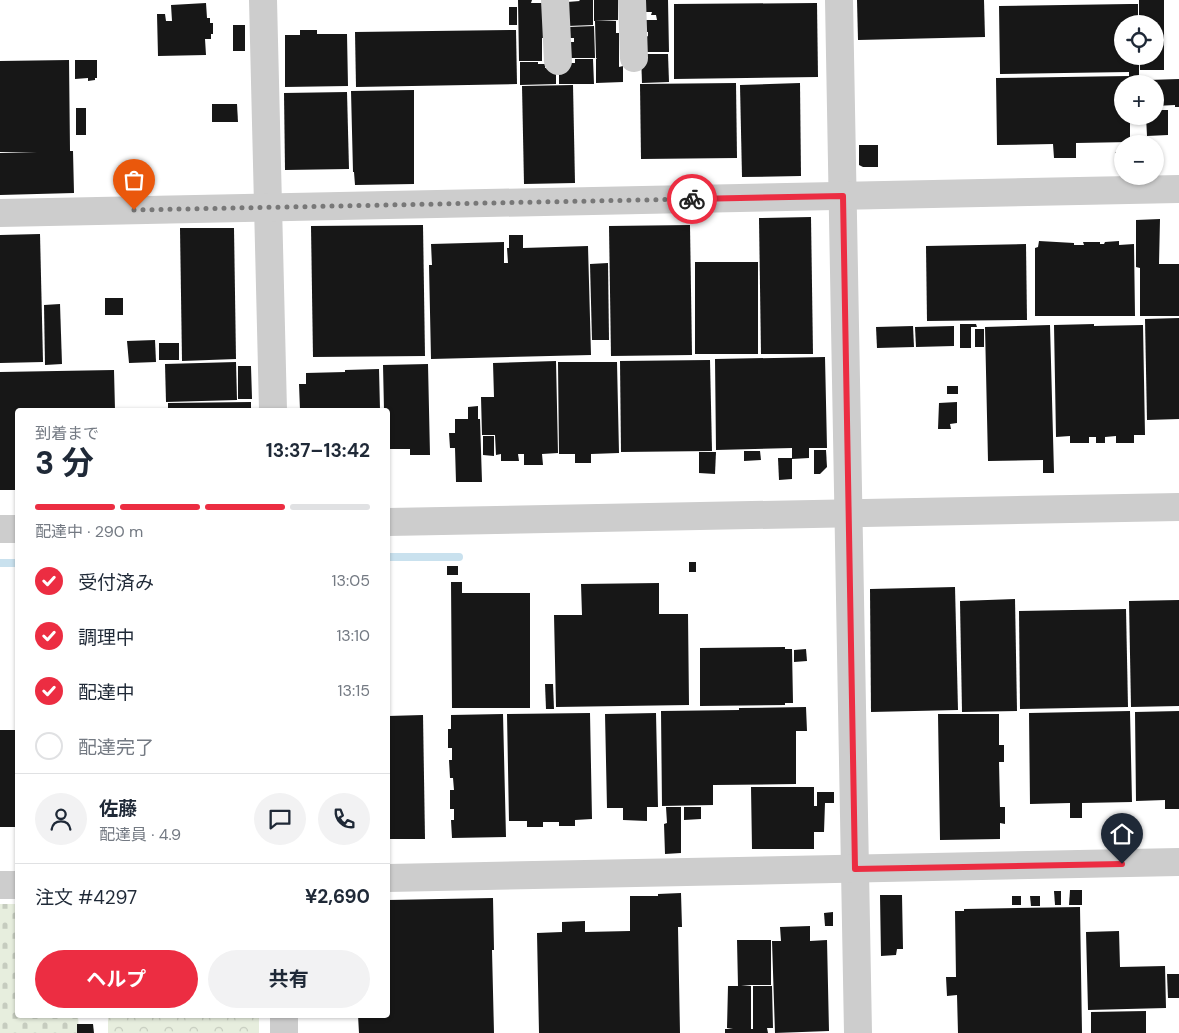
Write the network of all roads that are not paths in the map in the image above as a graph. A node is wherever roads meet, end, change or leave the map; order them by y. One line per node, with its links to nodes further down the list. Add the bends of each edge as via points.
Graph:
1 (263, 0): 9 (street)
2 (556, 0): 6 (street)
3 (632, 0): 5 (street)
4 (839, 0): 8 (street)
5 (634, 58)
6 (558, 61)
7 (1179, 189): 8 (street)
8 (843, 196): 9 (street); 13 (street)
9 (268, 207): 10 (street); 11 (street)
10 (0, 212)
11 (273, 408)
12 (1179, 507): 13 (street)
13 (849, 513): 14 (street); 18 (street)
14 (390, 522)
15 (0, 529): 16 (street)
16 (15, 529)
17 (1179, 862): 18 (street)
18 (855, 869): 19 (street); 24 (street)
19 (390, 878)
20 (0, 885): 21 (street)
21 (15, 885)
22 (284, 1018): 23 (street)
23 (284, 1033)
24 (858, 1033)

